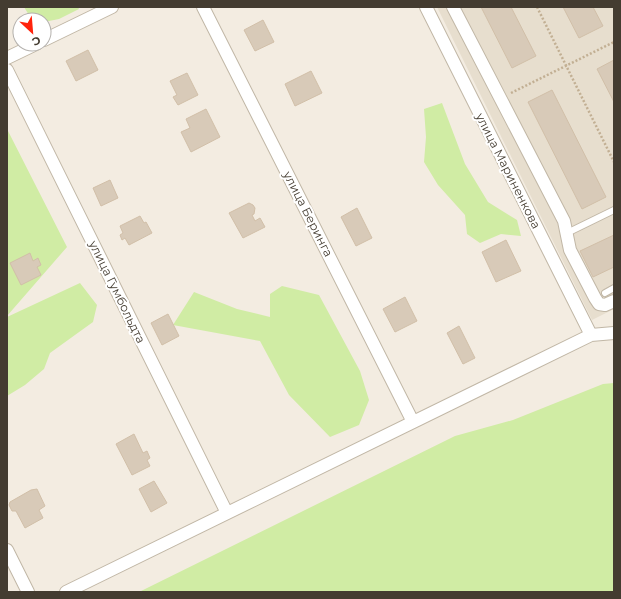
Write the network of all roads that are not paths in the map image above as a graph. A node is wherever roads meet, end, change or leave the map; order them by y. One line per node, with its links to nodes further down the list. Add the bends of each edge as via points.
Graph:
1 (112, 7): 5 (street)
2 (203, 7): 15 (street, улица Беринга)
3 (426, 7): 14 (street, улица Мариненкова)
4 (453, 7): 10 (street, via 564,221)
5 (52, 36)
6 (19, 52): 7 (street)
7 (7, 58)
8 (7, 70): 16 (street, улица Гумбольдта)
9 (614, 210): 10 (lane)
10 (567, 233): 12 (street, via 570,250 599,304 605,305)
11 (614, 288): 12 (lane)
12 (610, 297)
13 (614, 333): 14 (street)
14 (591, 335): 15 (street)
15 (413, 422): 16 (street)
16 (227, 513): 19 (street)
17 (7, 550): 18 (street)
18 (28, 592)
19 (66, 592)

